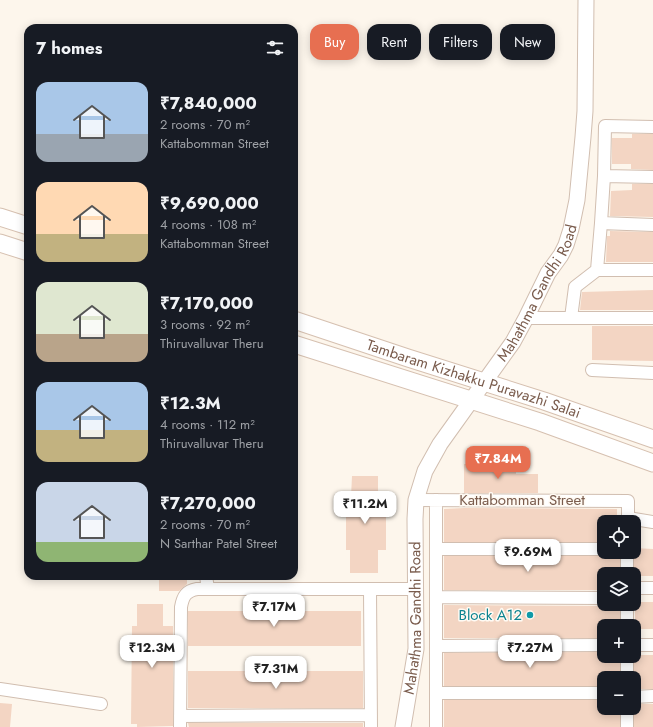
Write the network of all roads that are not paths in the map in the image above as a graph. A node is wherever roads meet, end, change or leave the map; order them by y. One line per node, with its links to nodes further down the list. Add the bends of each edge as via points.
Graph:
1 (586, 0): 13 (street, Mahathma Gandhi Road, via 585,111 577,200 566,245 548,273)
2 (653, 127): 3 (street, via 605,126)
3 (604, 176): 4 (street); 6 (street)
4 (653, 177)
5 (0, 218): 7 (main road)
6 (601, 223): 8 (street); 11 (street)
7 (24, 225)
8 (653, 225)
9 (0, 243): 10 (main road)
10 (24, 251)
11 (597, 270): 12 (street); 14 (street, via 575,287)
12 (653, 270)
13 (526, 318): 14 (street); 20 (street, Mahathma Gandhi Road, via 513,342)
14 (571, 318): 15 (street)
15 (653, 318)
16 (298, 321): 20 (main road, Tambaram Kizhakku Puravazhi Salai)
17 (298, 345): 21 (main road, Tambaram Kizhakku Puravazhi Salai)
18 (592, 370): 19 (street)
19 (653, 373)
20 (484, 382): 21 (street, Mahathma Gandhi Road); 22 (main road, Tambaram Kizhakku Puravazhi Salai)
21 (472, 400): 23 (main road, Tambaram Kizhakku Puravazhi Salai); 24 (street, Mahathma Gandhi Road, via 440,444 425,471)
22 (653, 440)
23 (653, 463)
24 (416, 500): 25 (street, Kattabomman Street); 35 (street, Mahathma Gandhi Road)
25 (436, 500): 26 (street, Kattabomman Street, via 628,501); 29 (street)
26 (628, 515)
27 (641, 521): 28 (street)
28 (653, 522)
29 (436, 549): 30 (street); 37 (street)
30 (597, 549)
31 (207, 580): 34 (street)
32 (641, 588): 33 (street)
33 (653, 588)
34 (208, 589): 36 (street); 50 (street, via 189,590 181,607)
35 (416, 589): 36 (street); 52 (street, Mahathma Gandhi Road, via 416,649)
36 (370, 590): 51 (street)
37 (436, 597): 38 (street); 42 (street)
38 (597, 598)
39 (597, 645): 42 (street)
40 (641, 645): 41 (street)
41 (653, 645)
42 (436, 646): 44 (street)
43 (0, 689): 48 (street)
44 (436, 693): 45 (street); 53 (street)
45 (597, 693)
46 (641, 696): 47 (street)
47 (653, 696)
48 (101, 704)
49 (627, 715): 54 (street)
50 (180, 721): 51 (street)
51 (371, 721)
52 (403, 727)
53 (436, 727)
54 (627, 727)

